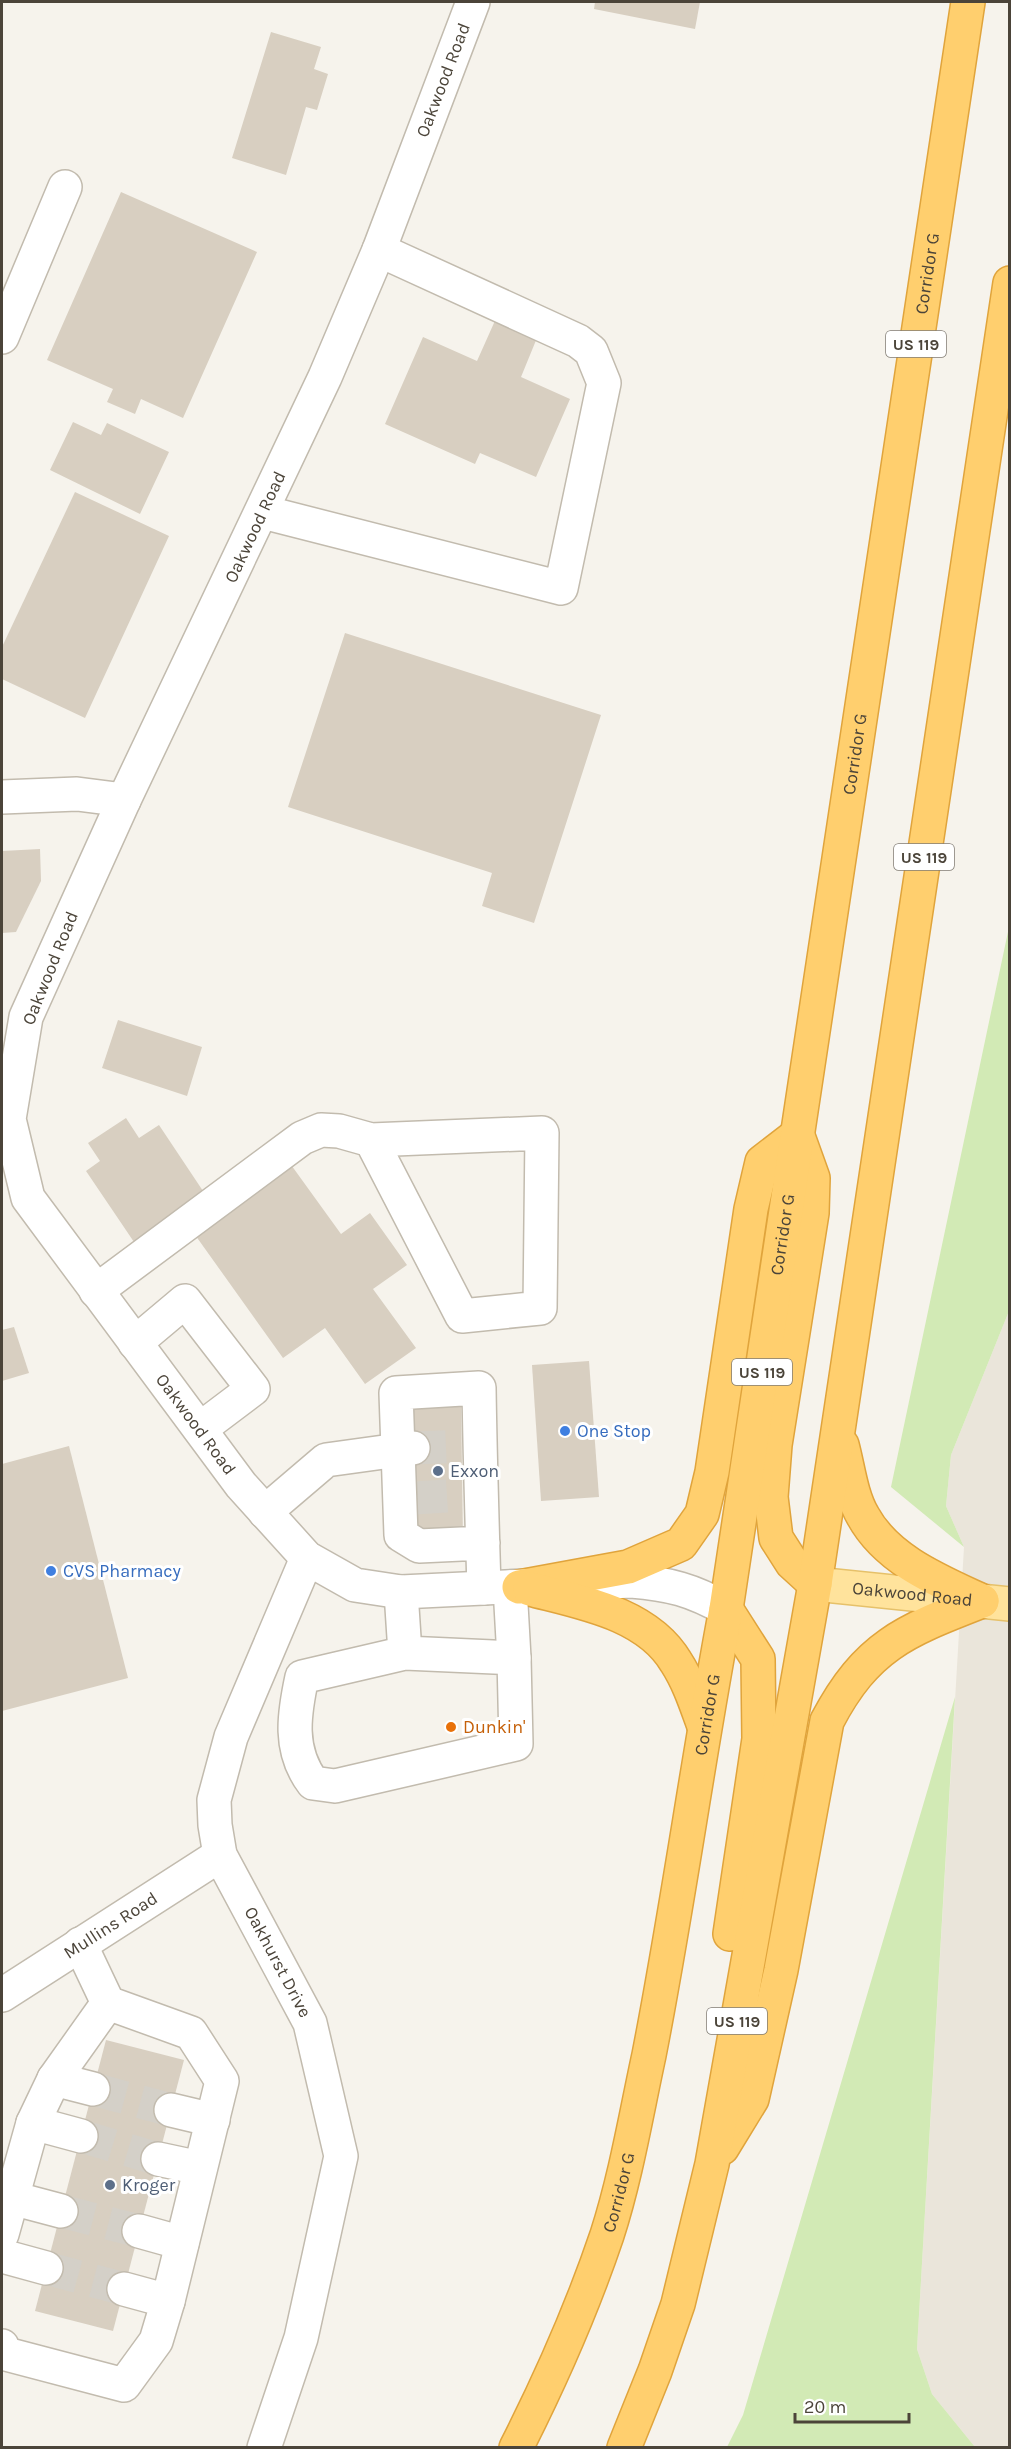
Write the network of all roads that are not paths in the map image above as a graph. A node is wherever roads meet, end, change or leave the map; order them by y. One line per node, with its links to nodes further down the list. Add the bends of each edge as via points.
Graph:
1 (473, 2): 4 (street, Oakwood Road)
2 (968, 2): 10 (highway, Corridor G / US 119)
3 (65, 187): 6 (street)
4 (378, 250): 7 (street, Oakwood Road); 7 (street, via 578,341 591,351 604,383 561,588)
5 (1010, 283): 15 (highway, US 119)
6 (2, 338)
7 (263, 512): 9 (street, Oakwood Road)
8 (2, 797): 9 (street, via 77,794)
9 (124, 800): 12 (street, Oakwood Road, via 26,1017 9,1119 28,1198)
10 (797, 1134): 20 (highway, via 813,1178 812,1213 775,1445 771,1497 776,1538 792,1563); 21 (highway, via 762,1162 702,1514 681,1544 628,1567); 24 (highway, Corridor G / US 119)
11 (371, 1140): 11 (street, via 542,1133 540,1308 462,1316); 12 (street, via 321,1130 302,1138)
12 (96, 1291): 13 (street, Oakwood Road)
13 (135, 1343): 14 (street, Oakwood Road); 14 (street, via 185,1301 253,1389)
14 (200, 1429): 17 (street, Oakwood Road)
15 (838, 1430): 20 (highway, US 119); 23 (highway, via 863,1516 889,1548 927,1575)
16 (406, 1448): 17 (street, via 327,1460); 18 (street, via 407,1498 401,1535 419,1546); 18 (street, via 396,1393 479,1388 471,1446 472,1495)
17 (266, 1512): 19 (street, Oakwood Road)
18 (483, 1544): 21 (street)
19 (307, 1558): 22 (street, Oakwood Road, via 355,1585); 28 (street, Oakhurst Drive, via 231,1737 214,1800)
20 (815, 1584): 23 (main road, Oakwood Road); 39 (highway, US 119)
21 (504, 1587): 22 (street, Oakwood Road); 24 (street, Oakwood Road, via 666,1583); 26 (street); 27 (highway, via 608,1610 645,1630 675,1659)
22 (400, 1592): 25 (street)
23 (996, 1602): 39 (highway, via 900,1636 869,1659 845,1687 827,1721 781,1970 752,2099)
24 (726, 1609): 27 (highway, Corridor G / US 119); 39 (highway, via 758,1659 759,1739 704,2100)
25 (405, 1653): 26 (street); 26 (street, via 302,1677 294,1715 301,1766 313,1783 335,1786 516,1744)
26 (514, 1658)
27 (704, 1726): 52 (highway, Corridor G / US 119, via 663,1983 625,2170 580,2307 553,2374)
28 (220, 1854): 29 (street, Mullins Road); 51 (street, Oakhurst Drive, via 310,2023 341,2156 301,2338)
29 (80, 1944): 30 (street, Mullins Road); 31 (street)
30 (2, 1995)
31 (108, 2003): 32 (street); 35 (street, via 191,2034 222,2081)
32 (54, 2079): 33 (street); 36 (street)
33 (93, 2089)
34 (171, 2110): 35 (street)
35 (213, 2120): 40 (street)
36 (33, 2123): 37 (street); 41 (street)
37 (81, 2136)
38 (158, 2158): 40 (street)
39 (712, 2164): 53 (highway, US 119, via 678,2304)
40 (200, 2168): 45 (street)
41 (12, 2198): 42 (street); 44 (street)
42 (62, 2211)
43 (139, 2231): 45 (street)
44 (2, 2234)
45 (182, 2243): 49 (street)
46 (2, 2256): 47 (street)
47 (46, 2268)
48 (124, 2289): 49 (street)
49 (168, 2301): 50 (street, via 156,2341 124,2385 2,2353)
50 (2, 2346)
51 (264, 2448)
52 (516, 2448)
53 (624, 2448)

